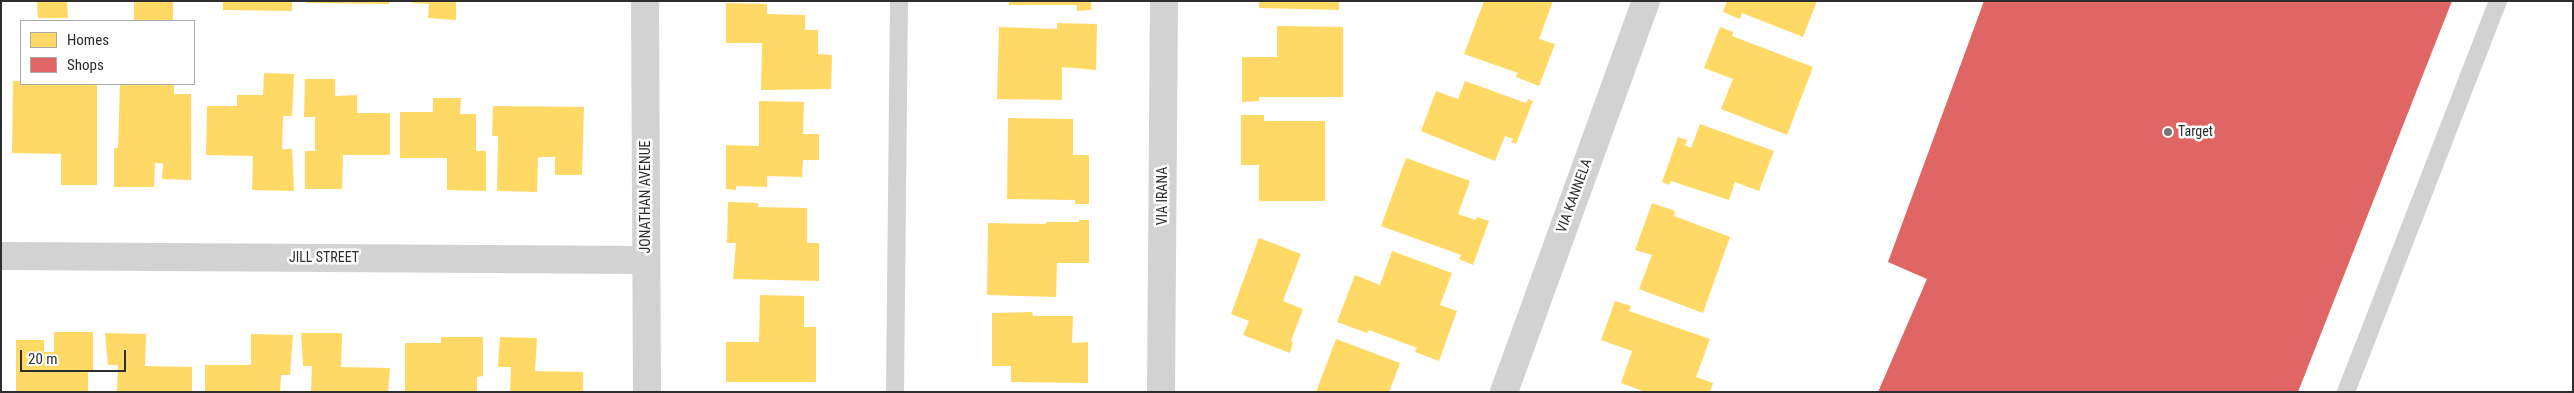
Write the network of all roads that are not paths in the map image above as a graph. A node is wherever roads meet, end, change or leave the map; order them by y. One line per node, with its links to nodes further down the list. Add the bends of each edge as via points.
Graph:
1 (645, 1): 7 (street, JONATHAN AVENUE)
2 (899, 1): 9 (lane)
3 (1164, 1): 10 (street, VIA IRANA)
4 (1646, 1): 11 (street, VIA KANNELA)
5 (2498, 1): 12 (lane)
6 (1, 256): 7 (street, JILL STREET)
7 (646, 260): 8 (street, JONATHAN AVENUE)
8 (647, 392)
9 (895, 392)
10 (1161, 392)
11 (1504, 392)
12 (2346, 392)

